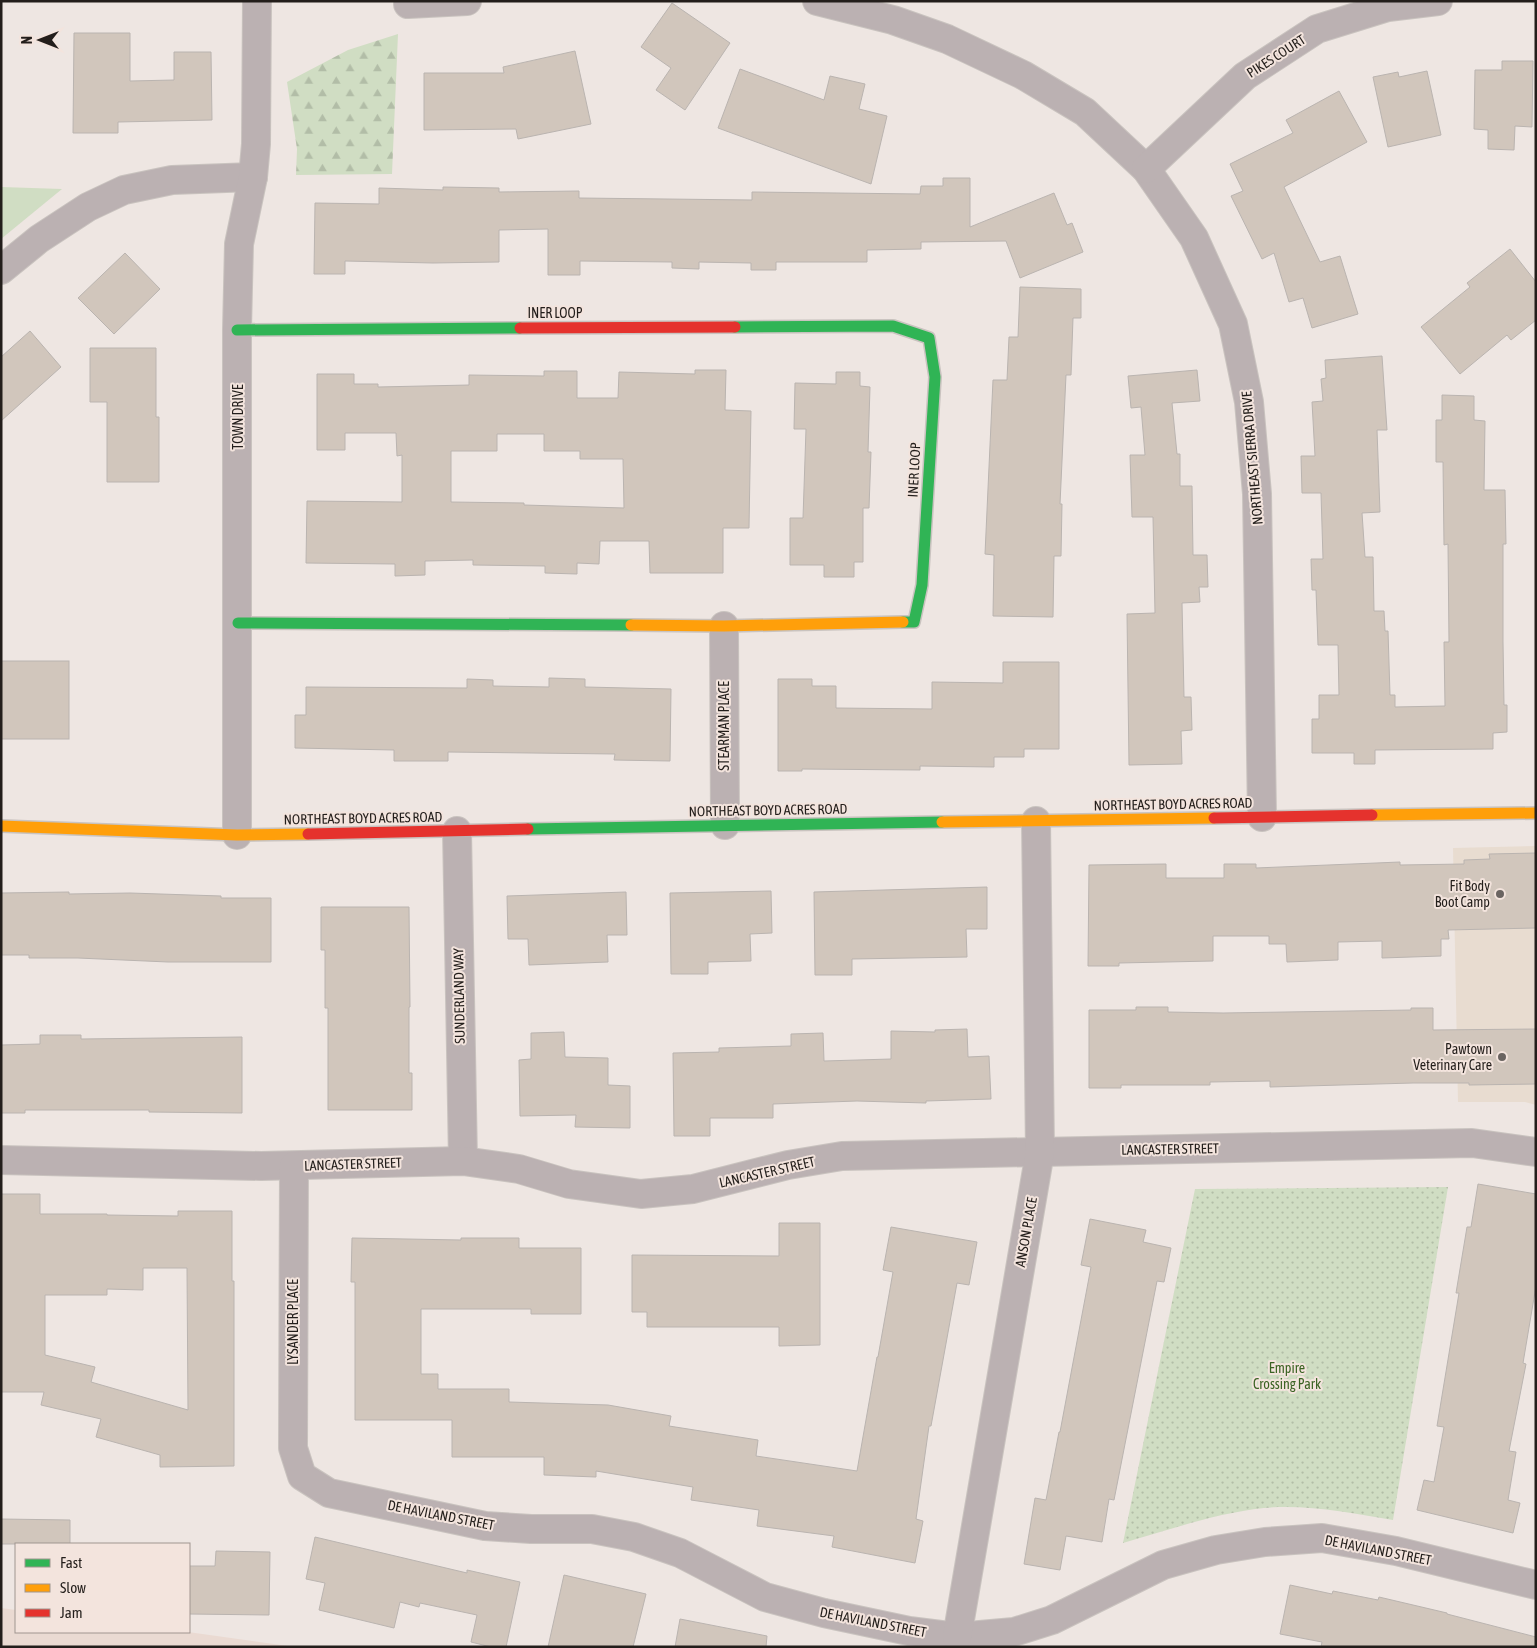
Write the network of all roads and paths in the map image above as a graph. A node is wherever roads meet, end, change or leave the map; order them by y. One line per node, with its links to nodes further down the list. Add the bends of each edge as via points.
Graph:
1 (257, 1): 8 (street, TOWN DRIVE)
2 (467, 1): 5 (street)
3 (817, 1): 6 (street, NORTHEAST SIERRA DRIVE)
4 (1438, 1): 7 (street, PIKES COURT, via 1388,7 1317,29 1245,76)
5 (408, 4)
6 (896, 11): 7 (street, NORTHEAST SIERRA DRIVE, via 1023,74 1085,112)
7 (1146, 169): 14 (street, NORTHEAST SIERRA DRIVE, via 1194,238 1233,324 1249,402 1257,494)
8 (253, 177): 9 (street, via 172,180 124,190 88,207 39,239); 10 (street, TOWN DRIVE, via 239,244)
9 (1, 270)
10 (237, 330): 11 (street, TOWN DRIVE); 12 (street, INER LOOP, via 893,326 929,338 935,377 922,585 914,622)
11 (238, 623): 12 (street, INER LOOP); 19 (street, TOWN DRIVE)
12 (724, 626): 16 (street, STEARMAN PLACE)
13 (1536, 813): 14 (street, NORTHEAST BOYD ACRES ROAD)
14 (1262, 817): 15 (street, NORTHEAST BOYD ACRES ROAD)
15 (1036, 821): 16 (street, NORTHEAST BOYD ACRES ROAD); 20 (street, ANSON PLACE)
16 (725, 825): 18 (street, NORTHEAST BOYD ACRES ROAD)
17 (1, 826): 19 (street, NORTHEAST BOYD ACRES ROAD)
18 (457, 831): 19 (street, NORTHEAST BOYD ACRES ROAD); 23 (street, SUNDERLAND WAY)
19 (237, 835)
20 (1040, 1152): 21 (street, LANCASTER STREET, via 1472,1143); 23 (street, LANCASTER STREET, via 842,1156 788,1165 693,1189 640,1194 569,1184 519,1169); 27 (street, ANSON PLACE)
21 (1536, 1152)
22 (1, 1160): 24 (street, LANCASTER STREET)
23 (463, 1160): 24 (street, LANCASTER STREET)
24 (294, 1166): 25 (street, LYSANDER PLACE, via 293,1448)
25 (302, 1476): 27 (street, DE HAVILAND STREET, via 329,1493 485,1526 592,1529 634,1537 680,1553 765,1596 824,1613)
26 (1536, 1584): 27 (street, DE HAVILAND STREET, via 1396,1551 1322,1538 1265,1542 1216,1550 1164,1566 1052,1620 1014,1632)
27 (957, 1638)

